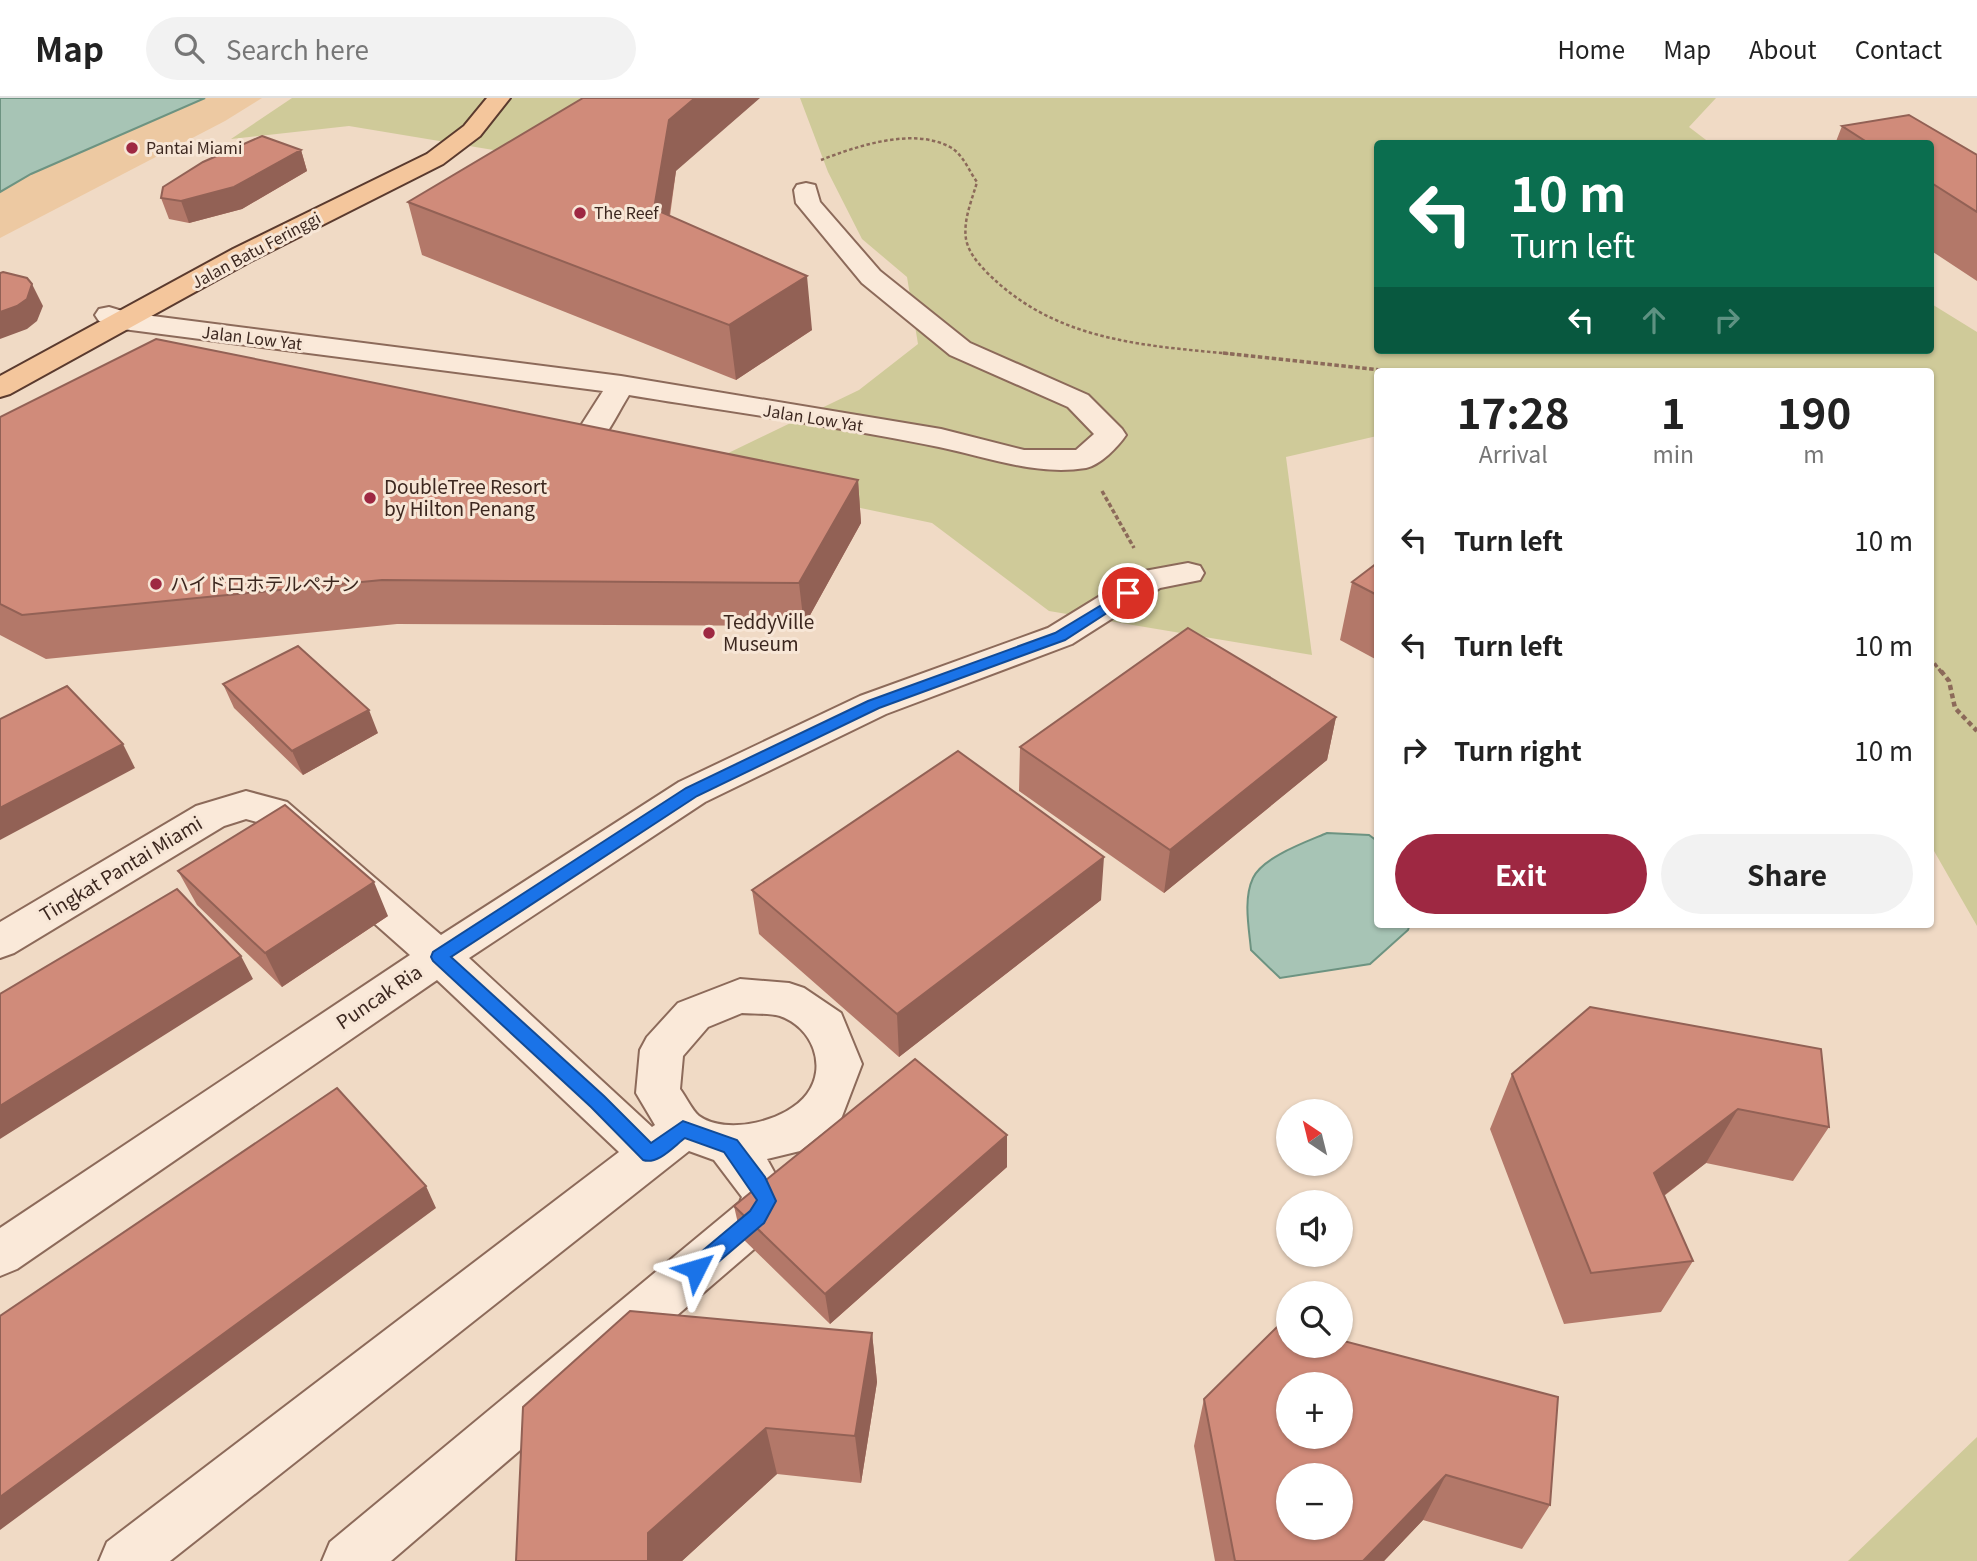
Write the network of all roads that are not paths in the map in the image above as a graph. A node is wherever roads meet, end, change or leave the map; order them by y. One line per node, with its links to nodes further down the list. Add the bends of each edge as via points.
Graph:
1 (481, 98): 4 (main road, Jalan Batu Feringgi, via 456,130 419,156 264,232)
2 (499, 98): 4 (main road, Jalan Batu Feringgi, via 472,131 435,159)
3 (806, 190): 6 (street, Jalan Low Yat, via 808,204 871,277 960,349 1078,401 1111,435 1084,459 1024,459 941,438)
4 (116, 318): 5 (main road, Jalan Batu Feringgi); 6 (street, Jalan Low Yat); 7 (main road, Jalan Batu Feringgi)
5 (0, 373)
6 (621, 385): 8 (street, via 584,444 562,452)
7 (0, 388)
8 (528, 446)
9 (1170, 576): 11 (street, Puncak Ria, via 1060,636 873,705 692,792)
10 (0, 942): 11 (street, Tingkat Pantai Miami, via 210,816 246,805 274,812)
11 (439, 957): 12 (street, via 598,1102); 14 (street, Puncak Ria)
12 (666, 1141): 13 (street); 13 (street, via 658,1093 662,1050 693,1015 740,996 789,1000 827,1025 840,1063 825,1106 783,1137); 15 (street)
13 (730, 1146): 16 (street, via 767,1201 757,1217)
14 (0, 1254)
15 (126, 1561)
16 (349, 1561)

